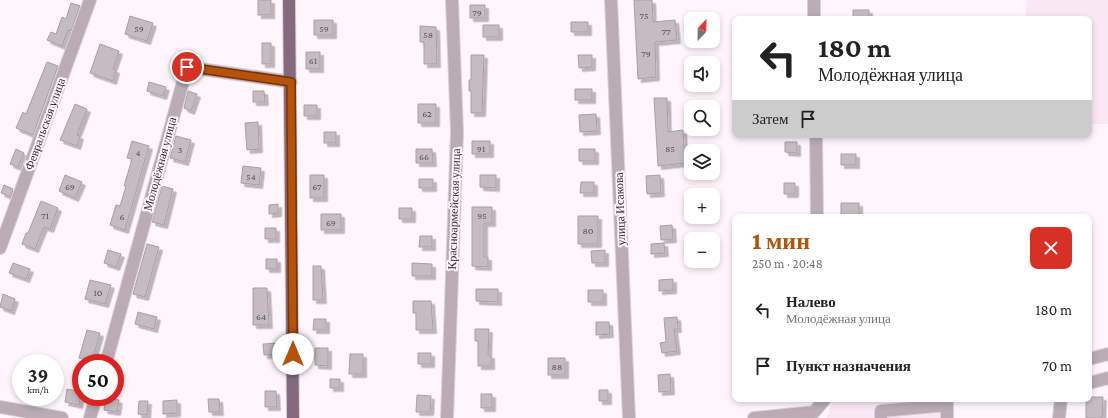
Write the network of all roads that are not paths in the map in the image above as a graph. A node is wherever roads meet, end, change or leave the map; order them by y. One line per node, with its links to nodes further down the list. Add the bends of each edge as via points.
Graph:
1 (90, 0): 10 (street, Февральская улица)
2 (289, 0): 7 (main road)
3 (452, 0): 27 (street, Красноармейская улица, via 457,132)
4 (611, 0): 28 (street, улица Исакова)
5 (814, 0): 6 (street)
6 (814, 16)
7 (291, 82): 11 (street, Молодёжная улица, via 187,67); 26 (main road)
8 (816, 138): 9 (street)
9 (817, 214)
10 (0, 248)
11 (108, 354)
12 (1108, 354): 13 (street)
13 (1092, 358)
14 (1108, 378): 15 (street)
15 (1092, 382)
16 (823, 402): 22 (street)
17 (947, 402): 21 (street); 31 (street)
18 (1061, 402): 32 (street)
19 (93, 406): 25 (street)
20 (0, 407): 23 (street)
21 (914, 413): 30 (street, via 881,411)
22 (814, 415): 29 (street)
23 (31, 416): 24 (street)
24 (62, 418)
25 (90, 418)
26 (293, 418)
27 (447, 418)
28 (629, 418)
29 (754, 418)
30 (881, 418)
31 (947, 418)
32 (1059, 418)

